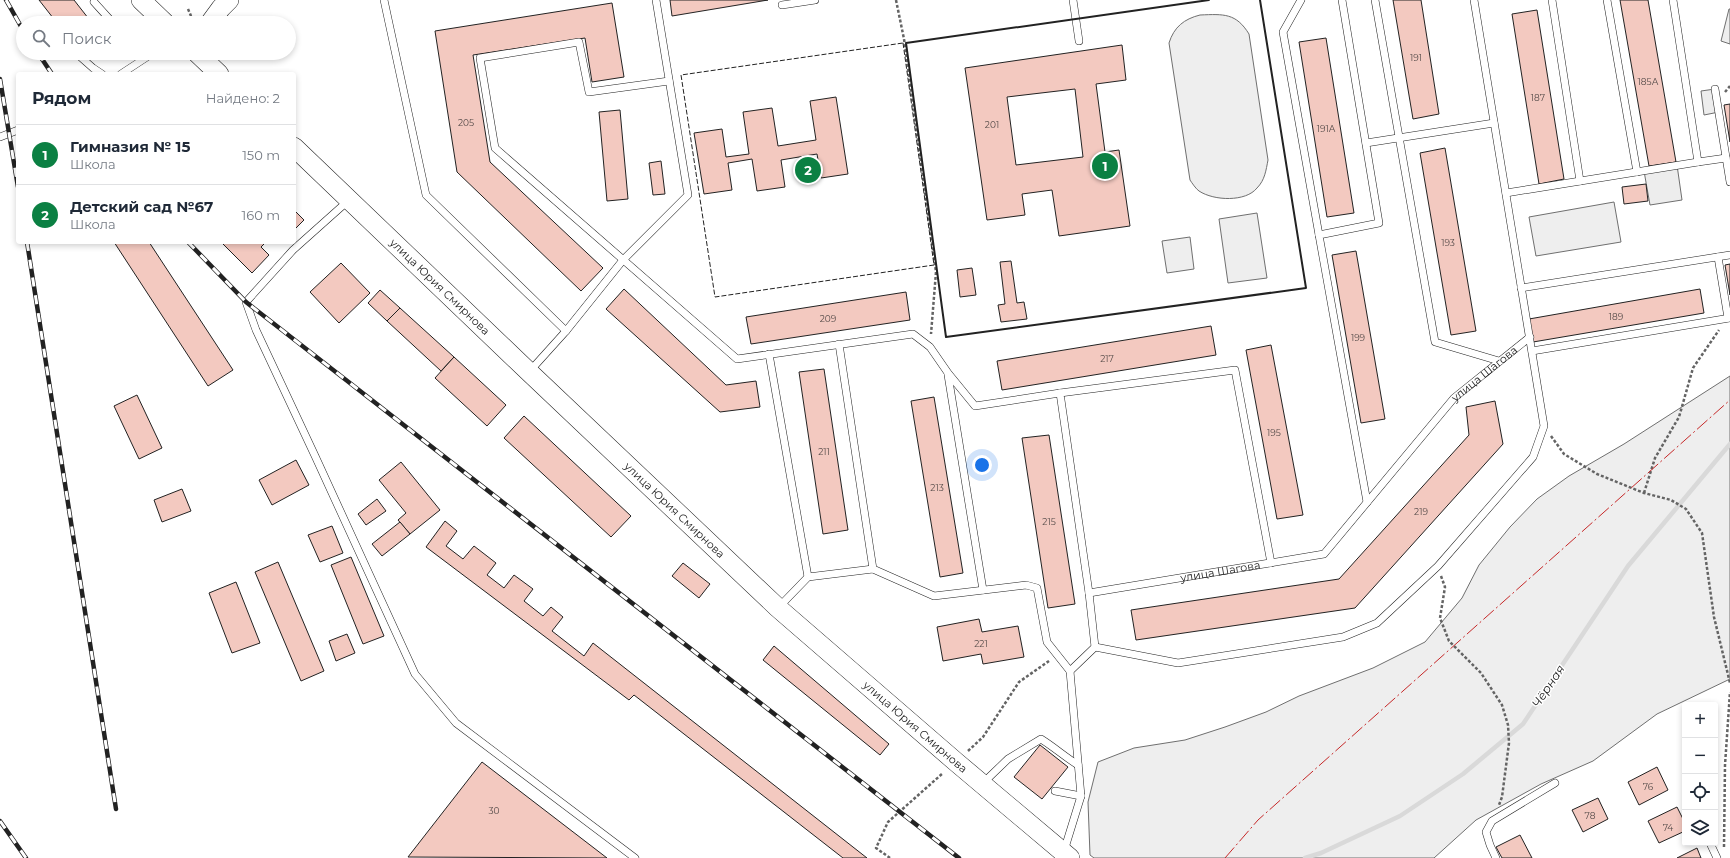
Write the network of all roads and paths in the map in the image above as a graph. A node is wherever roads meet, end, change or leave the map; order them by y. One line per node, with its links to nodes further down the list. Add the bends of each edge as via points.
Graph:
1 (141, 0): 19 (main road)
2 (230, 0): 21 (main road)
3 (384, 0): 50 (lane, via 426,194)
4 (656, 0): 29 (lane)
5 (815, 0): 16 (lane)
6 (896, 0): 53 (path, via 904,38 936,272)
7 (1073, 0): 22 (lane)
8 (1301, 0): 44 (lane, via 1283,32)
9 (1342, 0): 35 (lane)
10 (1375, 0): 34 (lane)
11 (1474, 0): 31 (lane)
12 (1552, 0): 40 (lane)
13 (1607, 0): 39 (lane)
14 (1673, 0): 38 (lane)
15 (94, 2): 18 (lane)
16 (782, 5)
17 (188, 9): 20 (path)
18 (107, 16)
19 (158, 16)
20 (191, 16)
21 (215, 16)
22 (1079, 41)
23 (84, 60): 26 (lane)
24 (139, 60): 27 (lane)
25 (204, 60): 28 (main road)
26 (99, 72)
27 (127, 72)
28 (217, 72)
29 (670, 81): 47 (lane, via 688,195); 47 (lane, via 589,92 580,42 480,58 495,148)
30 (1715, 89): 37 (lane)
31 (1494, 123): 34 (lane); 42 (lane)
32 (16, 131): 33 (lane)
33 (0, 137)
34 (1399, 138): 35 (lane); 56 (lane, via 1435,342)
35 (1366, 143): 44 (lane, via 1379,223)
36 (296, 149): 43 (main road, улица Юрия Смирнова)
37 (1726, 158): 38 (lane); 41 (lane)
38 (1698, 162): 39 (lane)
39 (1637, 172): 40 (lane)
40 (1580, 181): 42 (lane)
41 (1730, 182)
42 (1506, 193): 48 (lane)
43 (349, 200): 57 (main road, улица Юрия Смирнова); 83 (lane, via 293,250 246,302 256,330 415,674 456,723)
44 (1319, 235): 62 (lane)
45 (1730, 255): 46 (lane)
46 (1718, 257): 48 (lane); 49 (lane)
47 (623, 260): 50 (lane); 55 (lane, via 737,359)
48 (1521, 288): 51 (lane)
49 (1729, 318): 54 (lane); 61 (path, via 1707,345 1693,368 1679,417 1654,458)
50 (566, 331): 57 (lane)
51 (1530, 336): 54 (lane); 56 (lane, улица Шагова)
52 (839, 344): 53 (lane, via 913,334); 55 (lane); 65 (lane)
53 (930, 347): 58 (lane)
54 (1532, 351): 60 (lane)
55 (769, 354): 66 (lane)
56 (1499, 362): 62 (lane, улица Шагова, via 1454,398)
57 (529, 372): 69 (main road, улица Юрия Смирнова)
58 (948, 373): 59 (lane, via 975,406); 67 (lane)
59 (1060, 393): 63 (lane, via 1234,370); 68 (lane)
60 (1544, 426): 61 (path, via 1564,454 1597,474); 64 (lane, via 1533,457)
61 (1644, 493): 72 (path, via 1672,500 1686,509 1702,533 1714,617)
62 (1367, 502): 63 (lane, улица Шагова, via 1324,554)
63 (1271, 563): 68 (lane, улица Шагова)
64 (1438, 566): 70 (lane, via 1378,623 1343,637 1178,663); 79 (path, via 1445,587 1440,618 1450,641 1481,673 1502,705 1508,725 1509,744 1502,797)
65 (873, 569): 66 (lane); 67 (lane, via 934,596)
66 (808, 576): 69 (lane)
67 (983, 590): 71 (lane, via 1026,585 1037,588 1047,642)
68 (1089, 593): 70 (lane)
69 (778, 608): 76 (main road, улица Юрия Смирнова)
70 (1095, 647): 71 (lane)
71 (1070, 671): 74 (lane)
72 (1730, 683)
73 (1730, 692): 81 (path, via 1726,731)
74 (1078, 765): 76 (lane, via 1041,739 1008,759); 78 (lane)
75 (1555, 783): 79 (lane)
76 (981, 784): 82 (main road, улица Юрия Смирнова)
77 (1055, 791): 78 (lane)
78 (1081, 796): 82 (lane)
79 (1492, 821): 84 (lane, via 1486,832)
80 (1711, 846): 85 (lane)
81 (1723, 851)
82 (1067, 856)
83 (635, 858)
84 (1496, 858)
85 (1717, 858)

